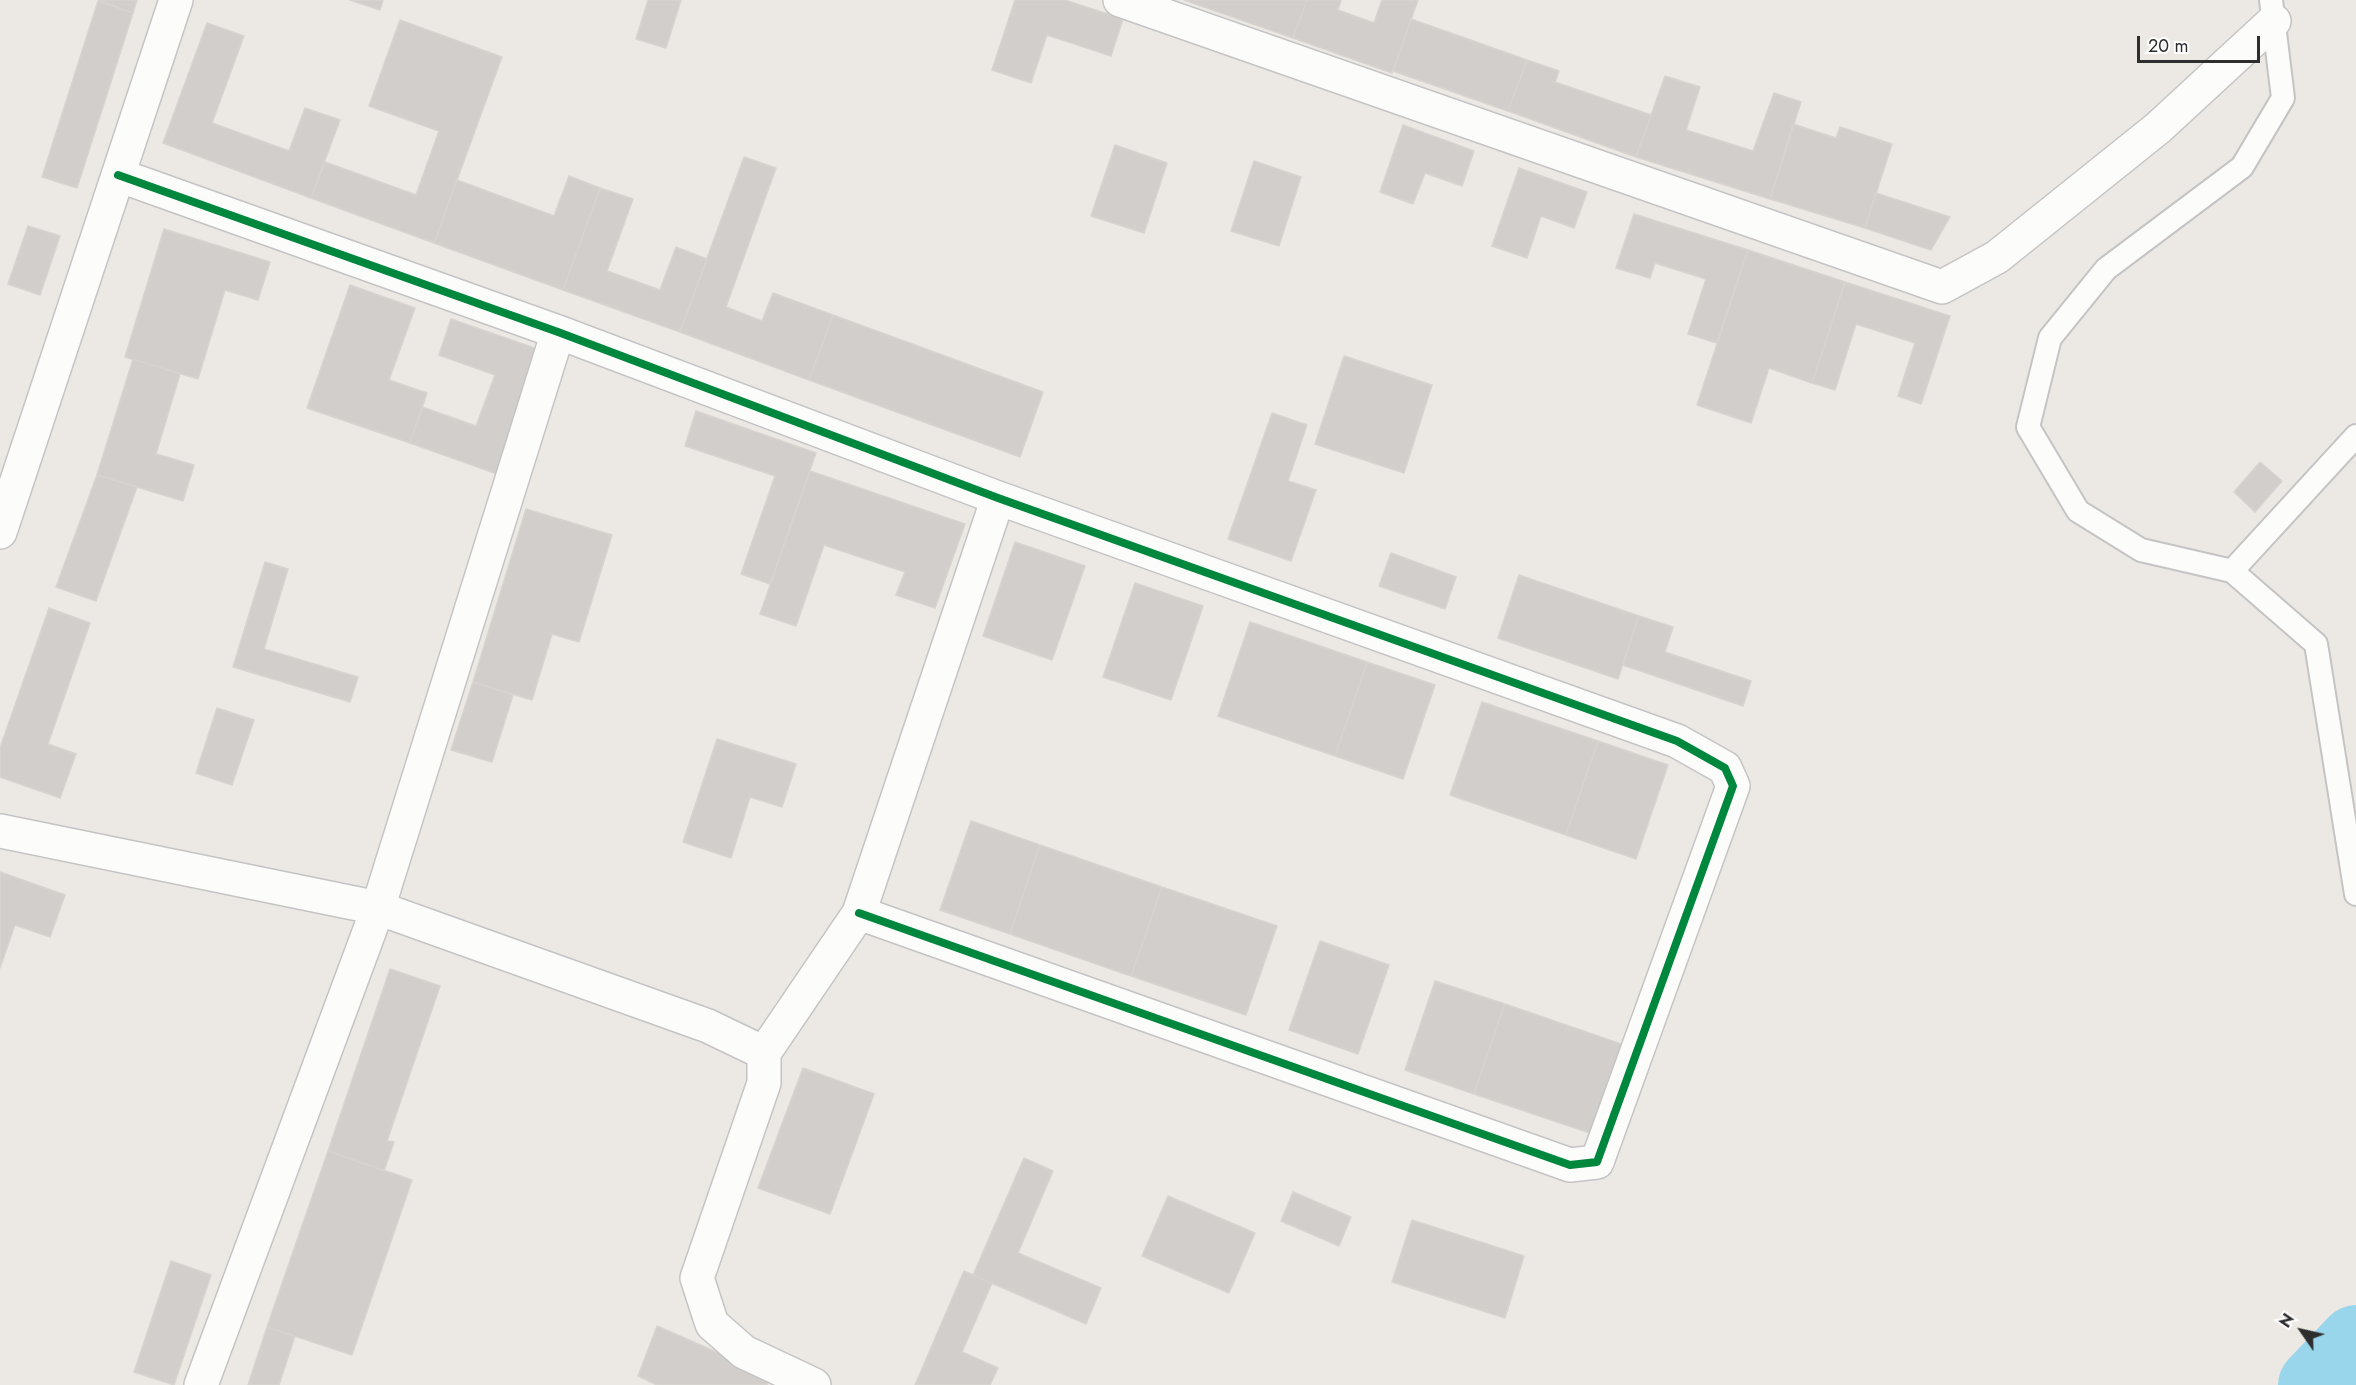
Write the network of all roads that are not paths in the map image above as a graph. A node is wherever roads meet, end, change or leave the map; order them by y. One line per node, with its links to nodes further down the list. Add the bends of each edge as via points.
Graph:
1 (176, 0): 4 (street)
2 (1120, 0): 3 (street, via 1942,287 1997,257 2158,128)
3 (2272, 10): 9 (lane, via 2283,98 2242,166 2106,269 2050,338 2028,427 2078,511 2141,550)
4 (118, 175): 5 (street); 8 (street)
5 (558, 332): 7 (street); 12 (street)
6 (2356, 436): 9 (lane)
7 (998, 498): 13 (street); 13 (street, via 1677,741 1725,768 1733,786 1597,1162 1570,1165)
8 (0, 532)
9 (2232, 571): 11 (lane, via 2316,644)
10 (0, 831): 12 (street)
11 (2356, 894)
12 (378, 908): 14 (street, via 708,1026); 16 (street)
13 (859, 913): 14 (street)
14 (764, 1053): 15 (street, via 764,1083 697,1278 712,1324 744,1352)
15 (806, 1383)
16 (201, 1385)

